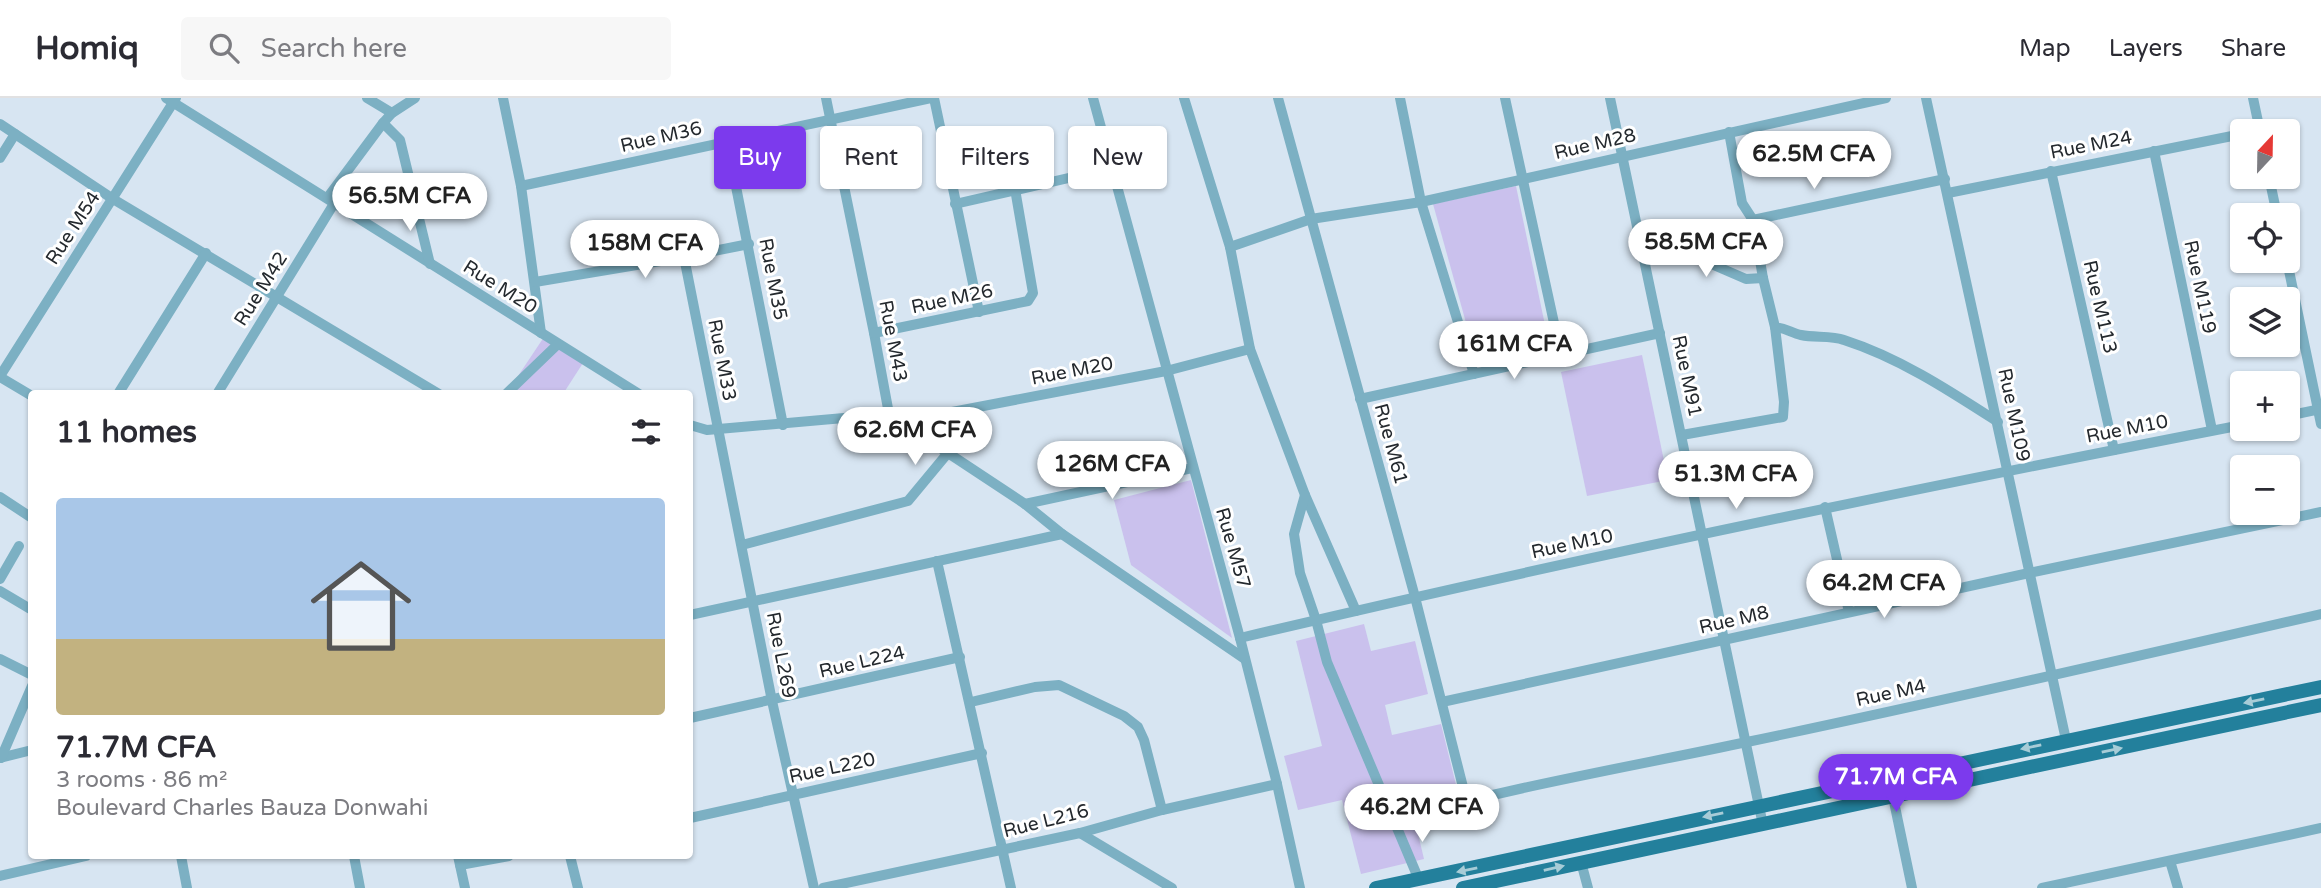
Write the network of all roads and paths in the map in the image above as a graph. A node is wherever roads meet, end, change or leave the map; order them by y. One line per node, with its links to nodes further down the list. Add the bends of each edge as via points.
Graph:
1 (367, 98): 17 (street)
2 (415, 98): 17 (street, Rue M42)
3 (503, 98): 34 (street)
4 (825, 98): 18 (street, Rue M43)
5 (933, 98): 18 (street, Rue M36); 42 (street)
6 (1093, 98): 23 (street, Rue M57)
7 (1184, 98): 46 (street)
8 (1278, 98): 43 (street, Rue M61)
9 (1400, 98): 41 (street)
10 (1505, 98): 32 (street)
11 (1610, 98): 29 (street, Rue M91)
12 (1886, 98): 16 (street, Rue M28)
13 (1926, 98): 33 (street, Rue M109)
14 (2253, 98): 19 (street)
15 (172, 100): 39 (street, Rue M54); 40 (street, Rue M20)
16 (1849, 102): 24 (street, Rue M28)
17 (392, 113): 20 (street, Rue M42)
18 (830, 118): 22 (street, Rue M36); 57 (street, Rue M43)
19 (2256, 119)
20 (383, 123): 40 (street, Rue M42); 50 (street, via 400,140)
21 (0, 124): 25 (street)
22 (794, 126)
23 (1101, 126)
24 (1729, 132): 29 (street, Rue M28); 44 (street, via 1742,203)
25 (15, 134): 30 (street); 39 (street)
26 (2230, 136): 28 (street, Rue M24)
27 (714, 144): 34 (street, Rue M36)
28 (2154, 151): 31 (street, Rue M24); 83 (street, Rue M119)
29 (1623, 156): 32 (street, Rue M28); 49 (street, Rue M91)
30 (0, 158)
31 (2051, 171): 38 (street, Rue M24); 85 (street, Rue M113)
32 (1522, 178): 41 (street, Rue M28); 62 (street)
33 (1945, 179): 38 (street, Rue M109); 44 (street)
34 (521, 186): 53 (street)
35 (737, 189): 45 (street, Rue M35)
36 (1015, 189): 42 (street); 55 (street, Rue M26, via 1032,293 1028,301)
37 (1118, 189): 63 (street, Rue M57)
38 (1948, 192): 77 (street, Rue M109)
39 (113, 199): 47 (street); 65 (street, Rue M54)
40 (331, 199): 50 (street, Rue M20); 54 (street, Rue M42)
41 (1422, 202): 43 (street, Rue M28); 64 (street)
42 (955, 204): 55 (street)
43 (1311, 219): 46 (street, Rue M28); 72 (street, Rue M61)
44 (1753, 220): 52 (street)
45 (749, 244): 48 (street); 79 (street, Rue M35)
46 (1230, 247): 61 (street)
47 (206, 253): 54 (street); 66 (street)
48 (684, 257): 53 (street); 82 (street, Rue M33)
49 (1645, 259): 52 (street, via 1687,256 1746,279); 58 (street, Rue M91)
50 (430, 264): 59 (street, Rue M20)
51 (2290, 273): 73 (street)
52 (1763, 278): 56 (street)
53 (535, 282): 59 (street)
54 (277, 297): 67 (street, Rue M42); 68 (street)
55 (979, 312): 57 (street, Rue M26)
56 (1775, 327): 77 (street, via 1800,335 1842,338 1940,385); 84 (street, via 1783,417)
57 (874, 332): 75 (street, Rue M43)
58 (1660, 332): 62 (street); 84 (street, Rue M91)
59 (541, 333): 60 (street, Rue M20)
60 (558, 344): 69 (street); 70 (street, Rue M20)
61 (1250, 349): 63 (street, Rue M20); 89 (street)
62 (1560, 355): 64 (street)
63 (1166, 371): 76 (street, Rue M20); 87 (street, Rue M57)
64 (1474, 374): 72 (street)
65 (0, 376): 71 (street)
66 (120, 390)
67 (220, 390)
68 (432, 390)
69 (510, 390)
70 (633, 390)
71 (28, 394)
72 (1360, 399): 103 (street, Rue M61)
73 (2319, 409): 74 (street); 78 (street)
74 (2300, 413)
75 (888, 414): 76 (street); 79 (street)
76 (900, 422): 86 (street)
77 (1998, 422): 88 (street, Rue M109)
78 (2321, 424)
79 (783, 425): 82 (street)
80 (693, 426): 82 (street)
81 (2230, 427): 83 (street, Rue M10)
82 (718, 429): 97 (street, Rue L269)
83 (2212, 430): 85 (street, Rue M10)
84 (1682, 435): 96 (street, Rue M91)
85 (2114, 450): 88 (street, Rue M10)
86 (947, 454): 91 (street); 97 (street, via 908,501)
87 (1192, 468): 91 (street); 111 (street, Rue M57)
88 (2007, 471): 92 (street, Rue M10); 100 (street, Rue M109)
89 (1305, 495): 106 (street); 110 (street, via 1294,534 1300,573)
90 (0, 497): 94 (street)
91 (1025, 504): 95 (street)
92 (1825, 507): 96 (street, Rue M10); 107 (street)
93 (2321, 512): 100 (street, Rue M8)
94 (28, 515)
95 (1062, 534): 99 (street); 115 (street)
96 (1703, 534): 103 (street, Rue M10); 112 (street, Rue M91)
97 (742, 545): 104 (street, Rue L269)
98 (19, 546): 101 (street)
99 (937, 561): 104 (street); 113 (street)
100 (2029, 573): 107 (street, Rue M8); 117 (street, Rue M109)
101 (0, 579)
102 (0, 590): 105 (street)
103 (1415, 597): 106 (street, Rue M10); 122 (street, Rue M61)
104 (752, 601): 108 (street); 120 (street, Rue L269)
105 (28, 608)
106 (1356, 611): 110 (street, Rue M10)
107 (1849, 612): 112 (street, Rue M8)
108 (693, 614)
109 (2321, 614): 117 (street, Rue M4)
110 (1316, 620): 111 (street, Rue M10); 137 (street, via 1327,662)
111 (1240, 638): 115 (street, Rue M57)
112 (1725, 640): 122 (street, Rue M8); 126 (street, Rue M91)
113 (960, 657): 120 (street, Rue L224); 121 (street)
114 (0, 659): 116 (street)
115 (1245, 659): 130 (street, Rue M57)
116 (28, 673)
117 (2053, 676): 125 (street, Rue M109); 126 (street, Rue M4)
118 (2321, 687): 125 (main road, one-way to 125)
119 (28, 695): 129 (street)
120 (772, 701): 124 (street, Rue L224); 131 (street, Rue L269)
121 (971, 702): 128 (street); 135 (street, via 1059,685 1124,716 1138,727 1144,740)
122 (1442, 702): 133 (street, Rue M61)
123 (2321, 705): 132 (main road, one-way to 123)
124 (693, 717)
125 (2066, 740): 134 (main road, one-way to 134)
126 (1746, 742): 133 (street, Rue M4); 134 (street, Rue M91)
127 (28, 751): 129 (street)
128 (982, 753): 131 (street, Rue L220); 141 (street)
129 (1, 758)
130 (1277, 785): 135 (street, Rue L216); 160 (street, Rue M57)
131 (793, 794): 136 (street, Rue L220); 156 (street, Rue L269)
132 (1893, 797): 138 (main road); 164 (street)
133 (1466, 799): 137 (street, Rue M4)
134 (1760, 805): 138 (street, Rue M91); 150 (main road, one-way to 150)
135 (1162, 810): 140 (street, Rue L216)
136 (693, 817)
137 (1395, 820): 150 (street)
138 (1763, 825): 148 (main road)
139 (2321, 828): 147 (street)
140 (1080, 833): 141 (street, Rue L216); 159 (street)
141 (1003, 850): 157 (street, Rue L216); 158 (street)
142 (73, 859): 149 (street)
143 (182, 859): 152 (street)
144 (355, 859): 153 (street)
145 (571, 859): 155 (street)
146 (459, 860): 154 (street)
147 (2170, 860): 165 (street); 166 (street)
148 (1581, 862): 151 (main road, one-way to 148); 163 (street)
149 (0, 876)
150 (1419, 880): 161 (main road)
151 (1522, 882): 162 (main road)
152 (187, 888)
153 (360, 888)
154 (465, 888)
155 (578, 888)
156 (814, 888)
157 (823, 888)
158 (1011, 888)
159 (1172, 888)
160 (1300, 888)
161 (1376, 888)
162 (1463, 888)
163 (1588, 888)
164 (1912, 888)
165 (2042, 888)
166 (2178, 888)

